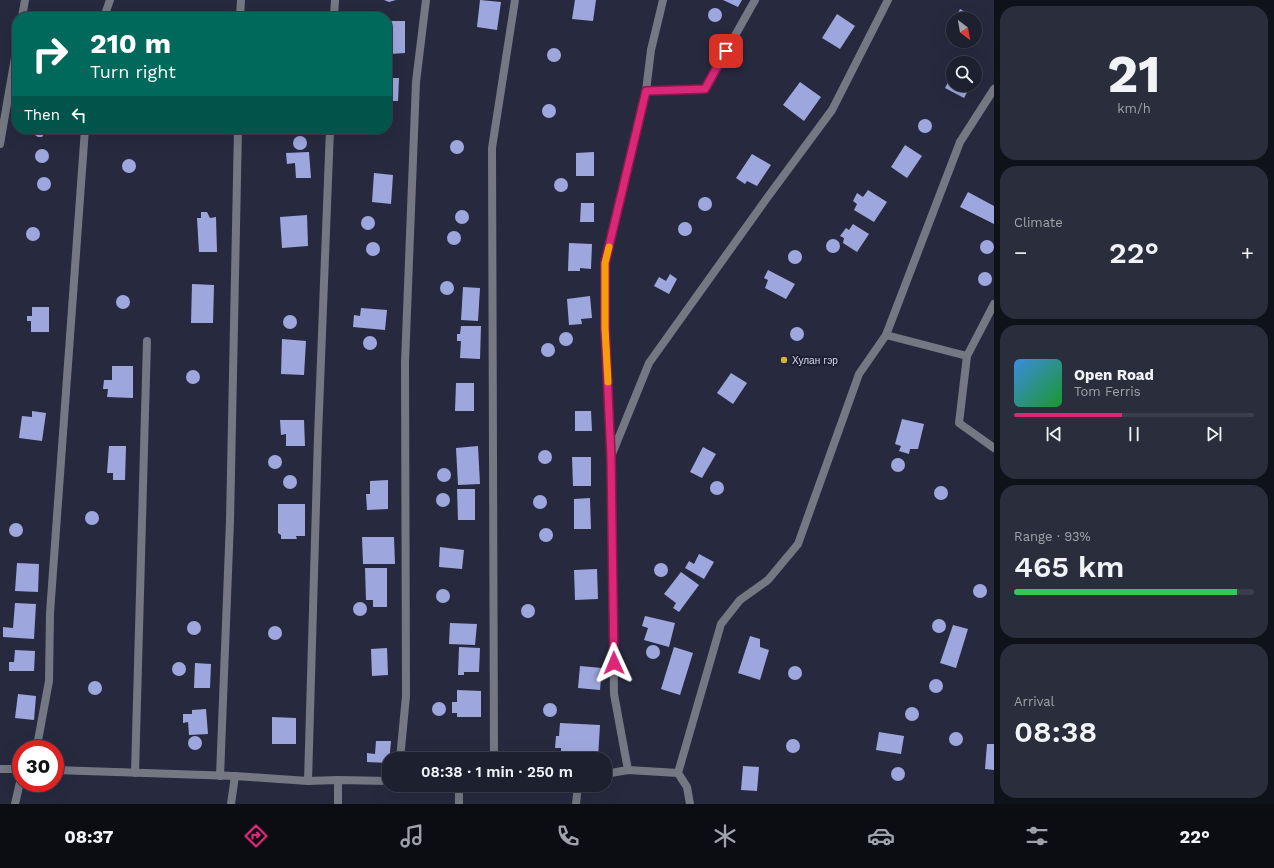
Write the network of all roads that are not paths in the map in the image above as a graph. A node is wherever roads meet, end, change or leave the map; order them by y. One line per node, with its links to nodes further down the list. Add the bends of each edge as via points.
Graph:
1 (25, 0): 10 (street)
2 (110, 0): 11 (street)
3 (241, 0): 12 (street)
4 (335, 0): 13 (street)
5 (426, 0): 28 (street, via 416,82 405,363 406,696)
6 (515, 0): 29 (street, via 492,148)
7 (663, 0): 16 (street, via 651,50)
8 (755, 0): 16 (street, via 705,89)
9 (888, 0): 26 (street, via 832,110 649,363)
10 (23, 12)
11 (106, 12)
12 (240, 12)
13 (334, 12)
14 (12, 75): 20 (street)
15 (994, 89): 22 (street, via 960,142)
16 (646, 91): 26 (street, via 605,263 605,328)
17 (85, 134): 27 (street, via 50,613 49,680)
18 (238, 134): 37 (street, via 230,521)
19 (330, 134): 40 (street)
20 (0, 144)
21 (994, 304): 24 (street)
22 (886, 335): 24 (street); 36 (street, via 859,374 798,544 768,580 740,600 721,624)
23 (147, 341): 34 (street)
24 (967, 356): 25 (street, via 959,423)
25 (994, 448)
26 (611, 457): 33 (street, via 614,694)
27 (38, 740)
28 (401, 752)
29 (494, 752)
30 (0, 769): 31 (street)
31 (12, 769)
32 (64, 770): 34 (street)
33 (628, 770): 35 (street); 36 (street)
34 (135, 773): 37 (street)
35 (612, 773)
36 (678, 773): 50 (street, via 687,787)
37 (220, 776): 38 (street)
38 (235, 776): 40 (street); 46 (street)
39 (338, 780): 40 (street); 41 (street); 47 (street)
40 (308, 781)
41 (382, 781)
42 (18, 792): 45 (street)
43 (459, 792): 48 (street)
44 (577, 792): 49 (street)
45 (15, 804)
46 (231, 804)
47 (338, 804)
48 (459, 804)
49 (576, 804)
50 (690, 804)

